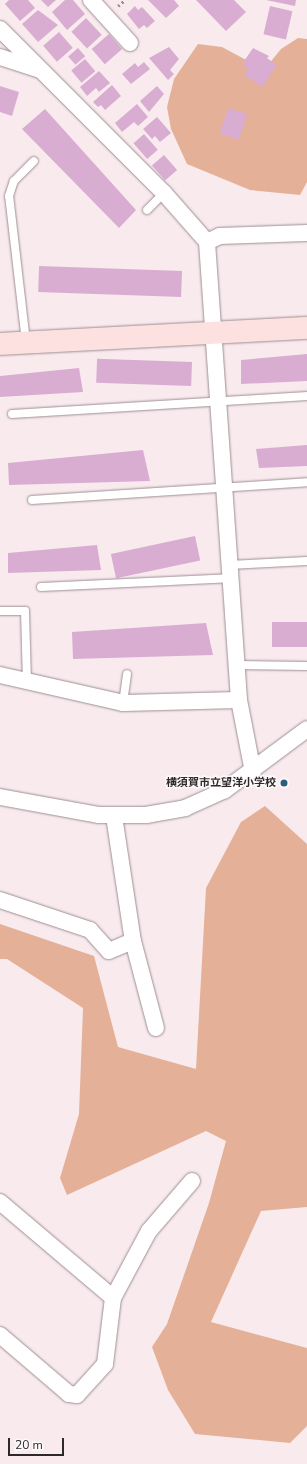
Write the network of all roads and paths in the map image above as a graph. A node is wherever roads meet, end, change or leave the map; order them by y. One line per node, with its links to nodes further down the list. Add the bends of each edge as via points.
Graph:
1 (92, 0): 3 (street)
2 (0, 29): 5 (street)
3 (130, 43)
4 (0, 57): 5 (street)
5 (43, 71): 7 (street)
6 (34, 162): 13 (lane, via 14,181 9,196)
7 (164, 193): 8 (lane); 10 (street)
8 (147, 210)
9 (307, 233): 10 (street, via 220,236)
10 (208, 242): 12 (street)
11 (307, 328): 12 (street)
12 (211, 332): 13 (street); 16 (street)
13 (27, 343): 14 (street)
14 (0, 344)
15 (307, 396): 16 (lane)
16 (216, 403): 17 (lane); 19 (street)
17 (12, 414)
18 (307, 482): 19 (lane)
19 (223, 488): 20 (lane); 22 (street)
20 (32, 500)
21 (307, 561): 22 (lane)
22 (229, 572): 23 (lane); 25 (street)
23 (41, 587)
24 (0, 611): 29 (lane, via 25,611)
25 (236, 665): 26 (lane); 30 (street)
26 (307, 666)
27 (127, 674): 31 (lane)
28 (0, 675): 29 (street)
29 (27, 681): 31 (street)
30 (238, 700): 31 (street); 33 (street)
31 (123, 703)
32 (307, 729): 33 (street)
33 (253, 772): 35 (street, via 225,790 185,808 146,816)
34 (0, 797): 35 (street, via 50,808)
35 (114, 816): 37 (street)
36 (0, 900): 37 (street, via 90,930 109,951)
37 (133, 941): 38 (street)
38 (156, 1028)
39 (192, 1181): 41 (street, via 149,1231)
40 (0, 1202): 41 (street)
41 (113, 1298): 42 (street, via 105,1364 77,1395 69,1394)
42 (0, 1335)

